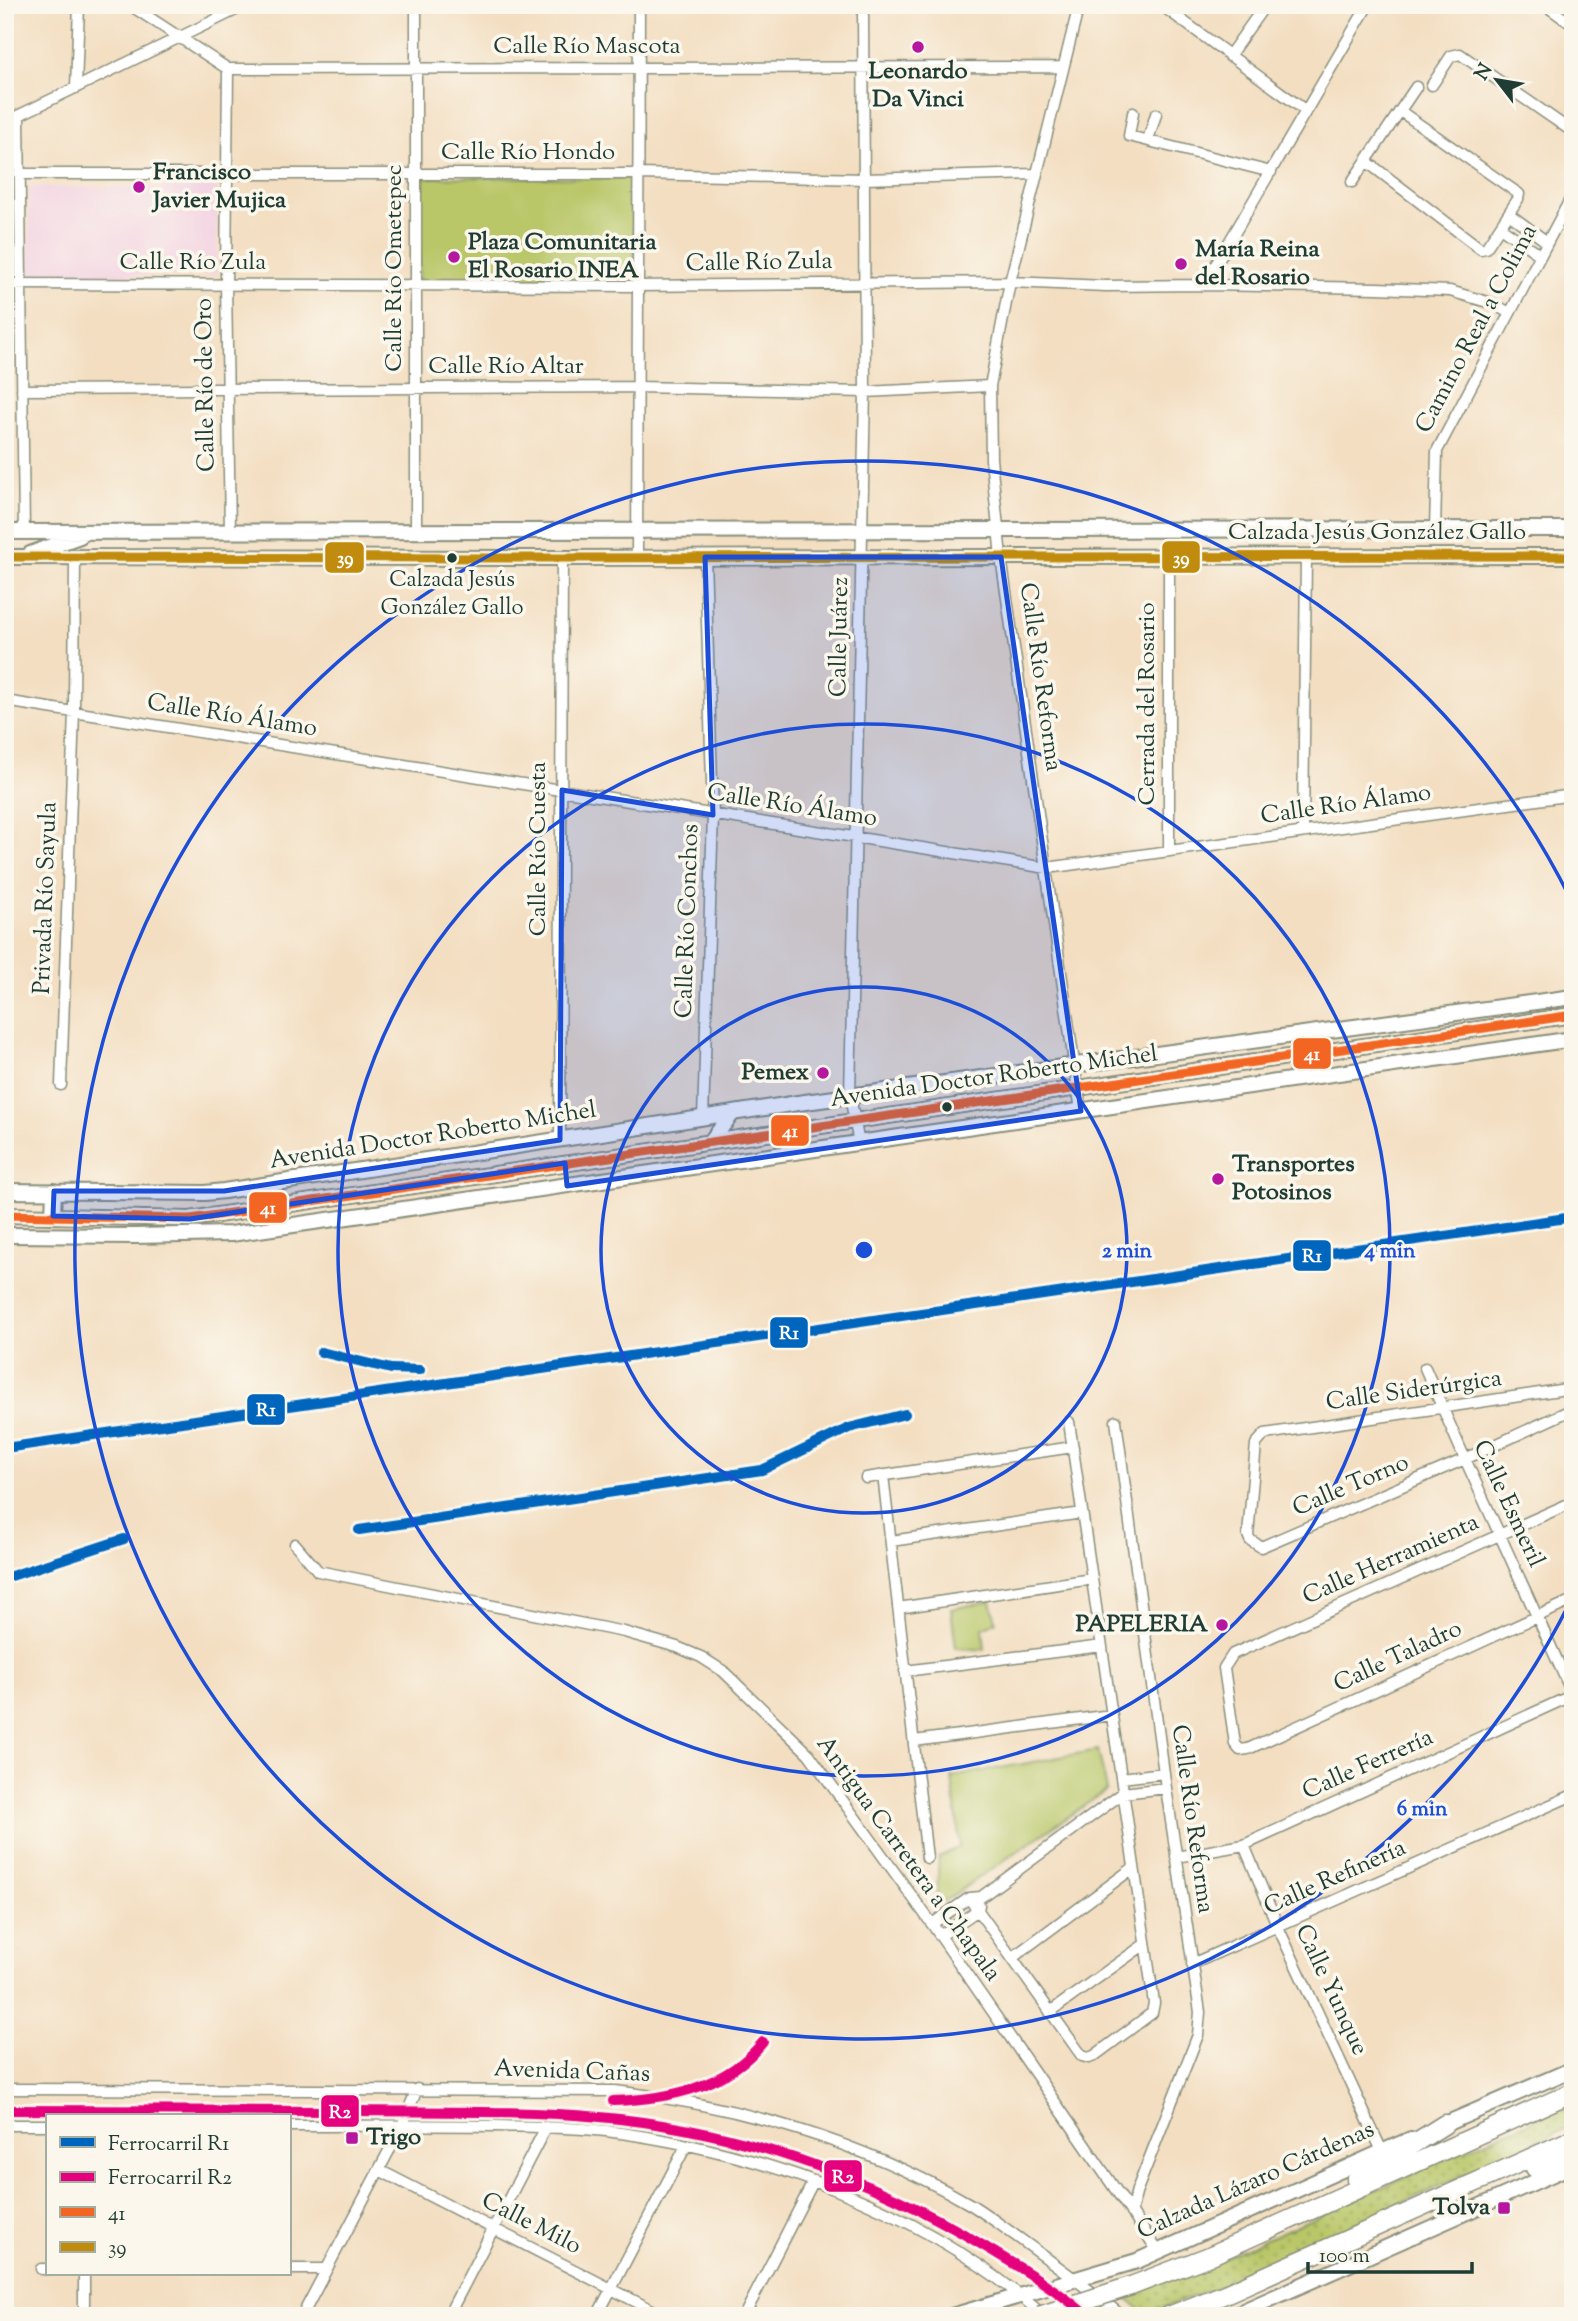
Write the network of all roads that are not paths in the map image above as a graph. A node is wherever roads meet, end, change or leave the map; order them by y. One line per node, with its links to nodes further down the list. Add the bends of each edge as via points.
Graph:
1 (79, 5): 22 (street)
2 (130, 5): 13 (street)
3 (246, 5): 13 (street)
4 (416, 5): 16 (street, Calle Río Ometepec)
5 (639, 5): 17 (street)
6 (863, 5): 19 (street, Calle Juárez)
7 (1079, 5): 15 (street, Calle Río Reforma)
8 (1265, 5): 14 (street)
9 (1368, 5): 23 (street)
10 (1545, 5): 12 (street)
11 (1167, 7): 14 (street)
12 (1573, 26)
13 (181, 36): 18 (street); 22 (street)
14 (1229, 56): 23 (street)
15 (1063, 66): 19 (street, Calle Río Mascota); 37 (street, Calle Río Reforma)
16 (416, 68): 17 (street, Calle Río Mascota); 18 (street, Calle Río Mascota); 35 (street, Calle Río Ometepec)
17 (637, 68): 19 (street, Calle Río Mascota); 36 (street)
18 (228, 69): 34 (street, Calle Río de Oro)
19 (862, 69): 38 (street, Calle Juárez)
20 (1432, 85): 29 (street, via 1451,56 1460,54)
21 (1416, 87): 24 (street)
22 (76, 88): 27 (street)
23 (1306, 111): 32 (street)
24 (1400, 111): 31 (street); 41 (street, via 1518,193)
25 (1133, 113): 30 (street, via 1129,136)
26 (1156, 114): 30 (street)
27 (19, 116): 28 (street); 33 (street)
28 (5, 122)
29 (1573, 132)
30 (1148, 140): 32 (street)
31 (1366, 162): 39 (street); 44 (street, via 1481,249)
32 (1271, 172): 53 (street)
33 (19, 174): 34 (street, Calle Río Hondo); 49 (street)
34 (227, 174): 35 (street, Calle Río Hondo); 51 (street, Calle Río de Oro)
35 (416, 174): 36 (street, Calle Río Hondo); 52 (street, Calle Río Ometepec)
36 (638, 174): 38 (street, Calle Río Hondo); 54 (street)
37 (1036, 174): 38 (street, Calle Río Hondo); 48 (street, Calle Río Reforma)
38 (865, 179): 47 (street, Calle Juárez)
39 (1352, 182)
40 (1573, 194): 42 (street, Camino Real a Colima)
41 (1509, 214): 44 (street); 45 (street)
42 (1560, 217): 43 (street); 45 (street, Camino Real a Colima)
43 (1573, 217)
44 (1500, 227): 46 (street)
45 (1547, 242): 46 (street, Camino Real a Colima)
46 (1540, 255): 55 (street, Camino Real a Colima)
47 (865, 282): 48 (street, Calle Río Zula); 54 (street, Calle Río Zula); 61 (street, Calle Juárez)
48 (1010, 282): 53 (street, Calle Río Zula); 56 (street, Calle Río Reforma)
49 (21, 283): 50 (street, Calle Río Zula); 51 (street, Calle Río Zula); 60 (street)
50 (5, 284)
51 (226, 284): 52 (street, Calle Río Zula); 59 (street, Calle Río de Oro)
52 (416, 285): 54 (street, Calle Río Zula); 58 (street, Calle Río Ometepec)
53 (1204, 285): 55 (street, Calle Río Zula, via 1431,289 1471,296)
54 (638, 286): 57 (street)
55 (1510, 313): 63 (street, Camino Real a Colima, via 1437,450)
56 (990, 386): 61 (street, Calle Río Altar); 70 (street, Calle Río Reforma)
57 (638, 387): 58 (street, Calle Río Altar); 61 (street, Calle Río Altar); 65 (street)
58 (416, 388): 59 (street, Calle Río Altar); 64 (street, Calle Río Ometepec)
59 (228, 389): 60 (street, Calle Río Altar); 69 (street, Calle Río de Oro)
60 (22, 390): 68 (street)
61 (865, 392): 66 (street, Calle Juárez)
62 (1573, 529): 63 (main road, Calzada Jesús González Gallo)
63 (1435, 530): 70 (main road, Calzada Jesús González Gallo)
64 (416, 531): 65 (main road, Calzada Jesús González Gallo); 69 (main road, Calzada Jesús González Gallo)
65 (638, 531): 66 (main road, Calzada Jesús González Gallo); 82 (street)
66 (860, 531): 70 (main road, Calzada Jesús González Gallo); 77 (street, Calle Juárez)
67 (5, 532): 68 (main road, Calzada Jesús González Gallo)
68 (24, 532): 71 (main road, Calzada Jesús González Gallo)
69 (230, 532): 71 (main road, Calzada Jesús González Gallo)
70 (999, 532): 78 (street, Calle Río Reforma)
71 (88, 533): 72 (main road)
72 (23, 556): 75 (main road, Calzada Jesús González Gallo); 80 (main road, Calzada Jesús González Gallo)
73 (1306, 556): 74 (main road, Calzada Jesús González Gallo); 79 (main road, Calzada Jesús González Gallo); 88 (street)
74 (1573, 556)
75 (5, 557)
76 (705, 557): 77 (main road, Calzada Jesús González Gallo); 82 (main road, Calzada Jesús González Gallo); 87 (street, Calle Río Conchos)
77 (862, 557): 78 (main road, Calzada Jesús González Gallo); 89 (street, Calle Juárez)
78 (1001, 557): 79 (main road, Calzada Jesús González Gallo); 91 (street, Calle Río Reforma)
79 (1169, 557): 90 (street, Cerrada del Rosario)
80 (75, 558): 81 (main road, Calzada Jesús González Gallo); 84 (street, Privada Río Sayula)
81 (562, 558): 82 (main road, Calzada Jesús González Gallo); 85 (street, Calle Río Cuesta)
82 (637, 558)
83 (5, 701): 84 (street, Calle Río Álamo)
84 (74, 712): 85 (street, Calle Río Álamo); 96 (street, Privada Río Sayula)
85 (562, 790): 87 (street, Calle Río Álamo); 103 (street, Calle Río Cuesta)
86 (1573, 794): 88 (street, Calle Río Álamo)
87 (713, 815): 89 (street, Calle Río Álamo); 101 (street, Calle Río Conchos)
88 (1303, 832): 90 (street, Calle Río Álamo)
89 (856, 838): 91 (street, Calle Río Álamo); 98 (street, Calle Juárez)
90 (1169, 851): 91 (street, Calle Río Álamo)
91 (1047, 868): 95 (street, Calle Río Reforma)
92 (1573, 996): 95 (main road, Avenida Doctor Roberto Michel)
93 (1573, 1015): 97 (main road, Avenida Doctor Roberto Michel)
94 (1573, 1039): 99 (main road, Avenida Doctor Roberto Michel)
95 (1074, 1064): 97 (street, Calle Río Reforma); 98 (main road, Avenida Doctor Roberto Michel)
96 (61, 1084)
97 (1078, 1087): 99 (street, Calle Río Reforma); 102 (main road, Avenida Doctor Roberto Michel)
98 (850, 1096): 100 (main road, Avenida Doctor Roberto Michel); 102 (street, Calle Juárez)
99 (1081, 1111): 105 (main road, Avenida Doctor Roberto Michel)
100 (732, 1114): 101 (main road, Avenida Doctor Roberto Michel); 104 (main road)
101 (703, 1118): 103 (main road, Avenida Doctor Roberto Michel)
102 (854, 1120): 104 (main road, Avenida Doctor Roberto Michel); 105 (street, Calle Juárez)
103 (560, 1140): 109 (main road, Avenida Doctor Roberto Michel, via 225,1191)
104 (711, 1141): 106 (main road, Avenida Doctor Roberto Michel)
105 (859, 1144): 107 (main road, Avenida Doctor Roberto Michel)
106 (565, 1163): 107 (main road); 111 (main road, Avenida Doctor Roberto Michel, via 190,1219)
107 (567, 1186): 112 (main road, Avenida Doctor Roberto Michel, via 231,1234)
108 (5, 1191): 109 (main road, Avenida Doctor Roberto Michel)
109 (54, 1191): 111 (main road)
110 (5, 1215): 111 (main road, Avenida Doctor Roberto Michel)
111 (53, 1216)
112 (5, 1235)
113 (1425, 1368): 115 (street, Calle Esmeril)
114 (1573, 1388): 115 (street, Calle Siderúrgica)
115 (1441, 1407): 120 (street, Calle Esmeril); 128 (street, Calle Siderúrgica, via 1261,1436 1256,1444 1248,1535)
116 (1573, 1409): 120 (street, Calle Torno)
117 (1116, 1421): 139 (street, Calle Río Reforma)
118 (1069, 1422): 119 (street)
119 (1073, 1447): 121 (street); 124 (street)
120 (1465, 1460): 125 (street, Calle Esmeril); 128 (street, Calle Torno, via 1261,1547)
121 (883, 1475): 122 (street); 126 (street)
122 (866, 1478)
123 (1573, 1502): 125 (street, Calle Herramienta)
124 (1082, 1513): 126 (street); 129 (street)
125 (1499, 1534): 132 (street, Calle Esmeril); 138 (street, Calle Herramienta, via 1233,1654 1224,1668 1235,1744)
126 (891, 1541): 131 (street)
127 (295, 1544): 151 (street, Antigua Carretera a Chapala, via 318,1571 624,1632 701,1657 723,1671 809,1754)
128 (1253, 1544)
129 (1092, 1579): 131 (street); 133 (street)
130 (1573, 1600): 132 (street, Calle Taladro)
131 (898, 1608): 134 (street)
132 (1537, 1616): 135 (street, Calle Esmeril); 138 (street, Calle Taladro)
133 (1102, 1646): 134 (street); 136 (street)
134 (905, 1671): 137 (street)
135 (1573, 1695): 144 (street, Calle Ferrería)
136 (1111, 1715): 137 (street); 140 (street)
137 (914, 1741): 146 (street)
138 (1240, 1751)
139 (1164, 1773): 140 (street); 141 (street, Calle Río Reforma)
140 (1121, 1777): 142 (street)
141 (1166, 1788): 142 (street); 145 (street, Calle Río Reforma)
142 (1123, 1793): 147 (street); 148 (street)
143 (1573, 1795): 152 (street, Calle Refinería)
144 (1244, 1845): 145 (street, Calle Ferrería); 152 (street, Calle Yunque)
145 (1176, 1857): 156 (street, Calle Río Reforma)
146 (927, 1858)
147 (1133, 1868): 154 (street); 155 (street)
148 (981, 1897): 149 (street); 150 (street)
149 (969, 1898): 150 (street); 151 (street)
150 (978, 1910): 153 (street); 155 (street)
151 (932, 1924): 153 (street, Antigua Carretera a Chapala)
152 (1278, 1927): 156 (street, Calle Refinería); 170 (street, Calle Yunque)
153 (940, 1936): 175 (street, Antigua Carretera a Chapala)
154 (1145, 1944): 157 (street); 157 (street, via 1152,2013 1094,2056 1079,2053)
155 (1012, 1958): 157 (street)
156 (1192, 1965): 175 (street, Calle Río Reforma, via 1200,2026)
157 (1049, 2012)
158 (1573, 2069): 162 (main road, Calzada Lázaro Cárdenas)
159 (417, 2088): 160 (street, Avenida Cañas); 166 (street); 183 (street, Avenida Cañas, via 615,2091 668,2097 810,2132 969,2203)
160 (5, 2090)
161 (1573, 2092): 177 (highway, Calzada Lázaro Cárdenas)
162 (1445, 2124): 170 (main road, Calzada Lázaro Cárdenas); 177 (highway)
163 (5, 2125): 164 (street)
164 (46, 2125)
165 (290, 2126): 166 (street)
166 (402, 2126): 167 (street); 173 (street)
167 (546, 2127): 169 (street, via 604,2131); 178 (street)
168 (1573, 2139): 176 (highway)
169 (686, 2146): 174 (street); 184 (street)
170 (1382, 2151): 179 (main road, Calzada Lázaro Cárdenas)
171 (1573, 2154): 176 (highway)
172 (1573, 2165): 196 (main road)
173 (379, 2170): 178 (street, Calle Milo); 181 (street)
174 (813, 2182): 185 (street, via 940,2240); 191 (street)
175 (1131, 2213): 179 (street, Antigua Carretera a Chapala)
176 (1407, 2214): 195 (highway)
177 (1296, 2218): 193 (highway, Calzada Lázaro Cárdenas, bridge, via 1207,2257)
178 (493, 2228): 184 (street, Calle Milo); 188 (street)
179 (1158, 2251): 183 (main road, Calzada Lázaro Cárdenas)
180 (290, 2269): 181 (street)
181 (326, 2269): 187 (street)
182 (84, 2276): 186 (street)
183 (1078, 2280): 185 (main road, Calzada Lázaro Cárdenas); 194 (street, Avenida Cañas)
184 (611, 2289): 189 (street); 190 (street, Calle Milo)
185 (1021, 2296): 192 (main road, Calzada Lázaro Cárdenas); 193 (street)
186 (84, 2316)
187 (302, 2316)
188 (448, 2316)
189 (597, 2316)
190 (664, 2316)
191 (744, 2316)
192 (953, 2316)
193 (1041, 2316)
194 (1122, 2316)
195 (1169, 2316)
196 (1232, 2316)

